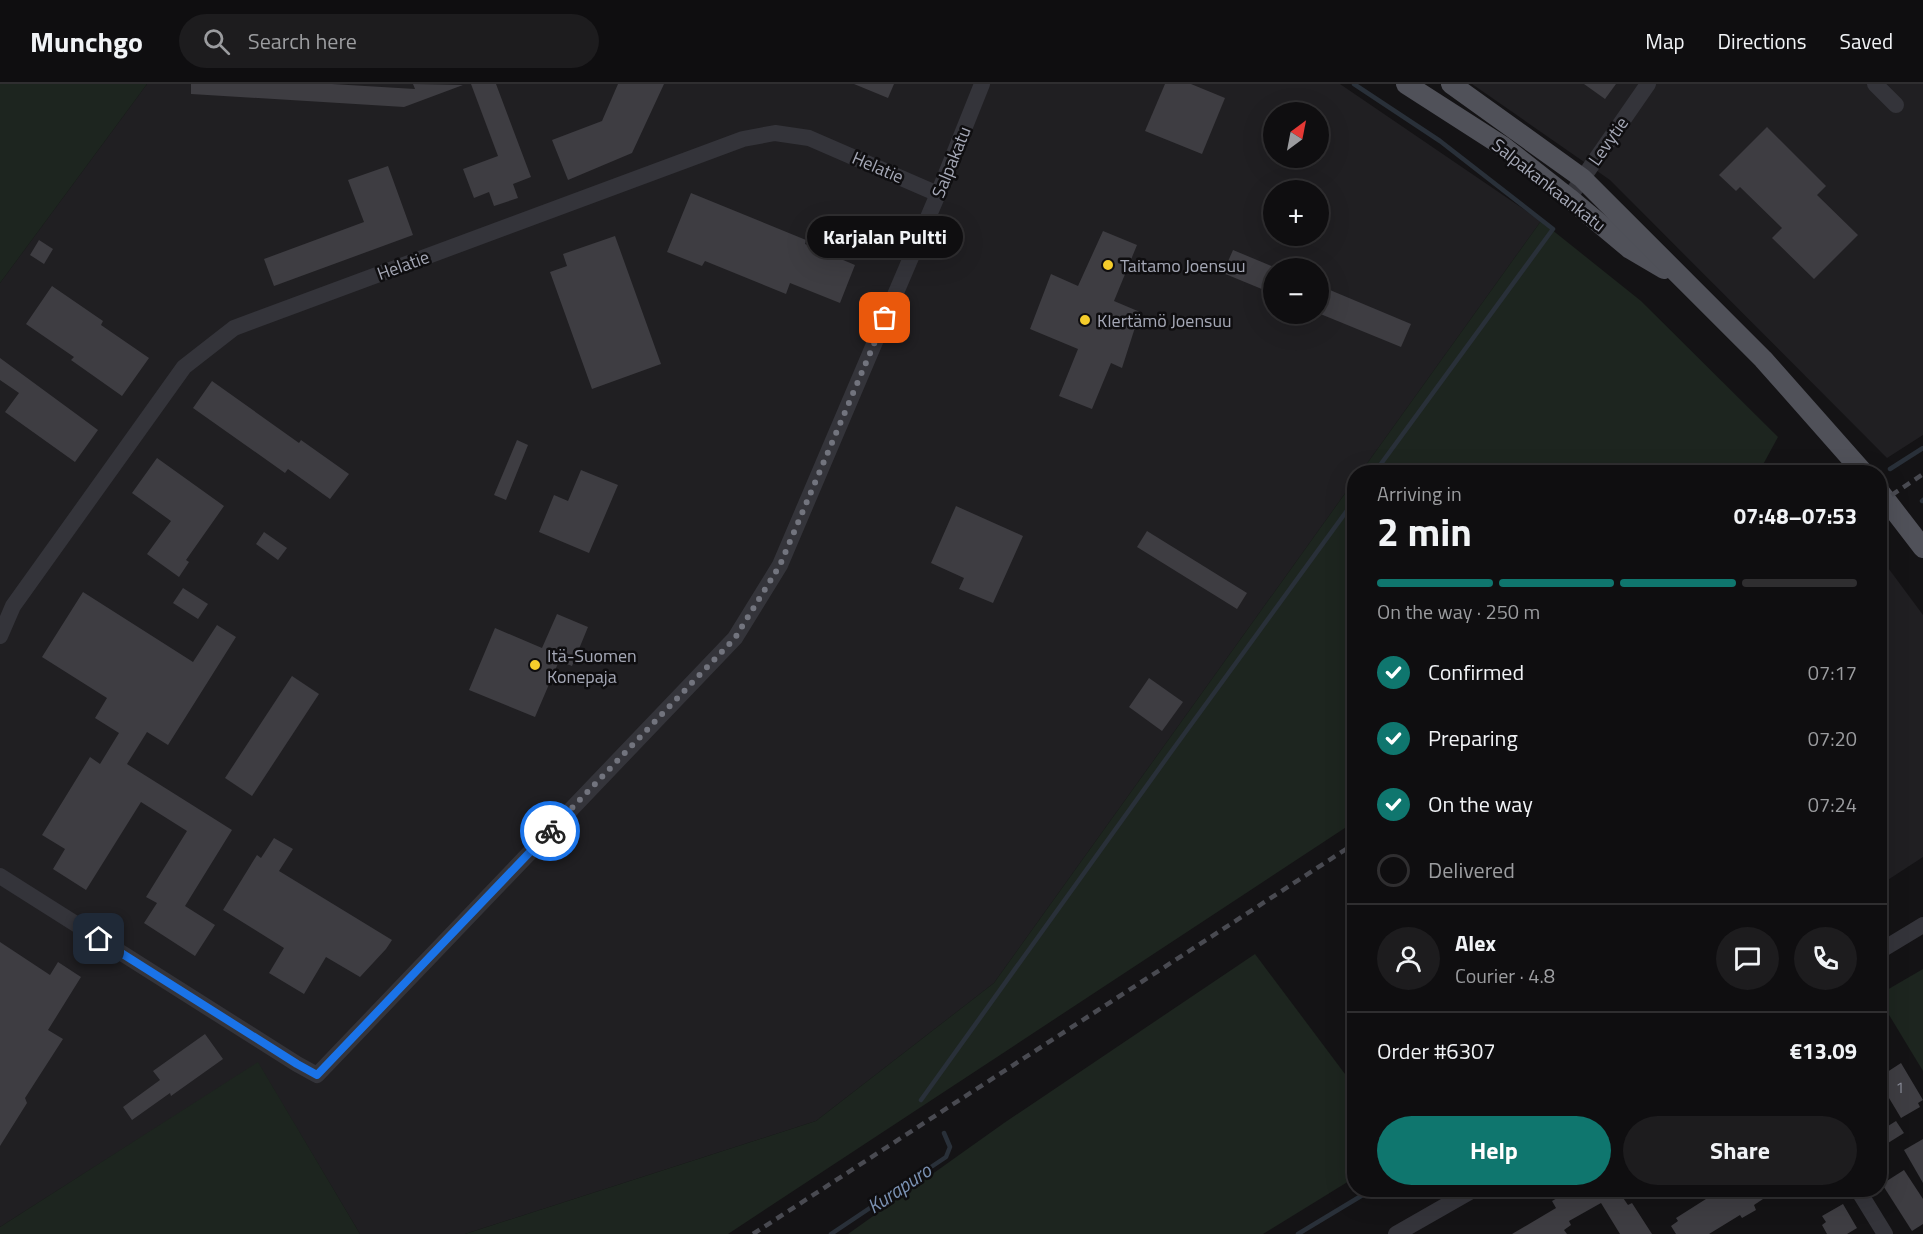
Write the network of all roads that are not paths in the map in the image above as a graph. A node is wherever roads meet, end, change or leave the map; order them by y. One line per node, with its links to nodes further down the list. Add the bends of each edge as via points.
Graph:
1 (982, 84): 8 (street, Salpakatu)
2 (1406, 84): 9 (main road, Salpakankaankatu, via 1504,147)
3 (1451, 84): 7 (main road, Salpakankaankatu)
4 (1648, 84): 7 (street, Levytie)
5 (1875, 84): 6 (street)
6 (1896, 105)
7 (1582, 178): 9 (street, Levytie); 10 (main road, Salpakankaankatu)
8 (938, 194): 14 (street, Helatie, via 809,138 775,133 743,139 234,328 184,367 13,606); 15 (street, Salpakatu, via 780,565 735,638 317,1075)
9 (1569, 198): 10 (main road, Salpakankaankatu, via 1629,249)
10 (1692, 286): 11 (main road, Salpakankaankatu)
11 (1857, 465)
12 (1887, 501): 13 (main road)
13 (1923, 548)
14 (0, 636)
15 (0, 876)
16 (1923, 925): 17 (street)
17 (1887, 947)
18 (1461, 1197): 20 (street)
19 (1862, 1197): 21 (street)
20 (1396, 1234)
21 (1885, 1234)

